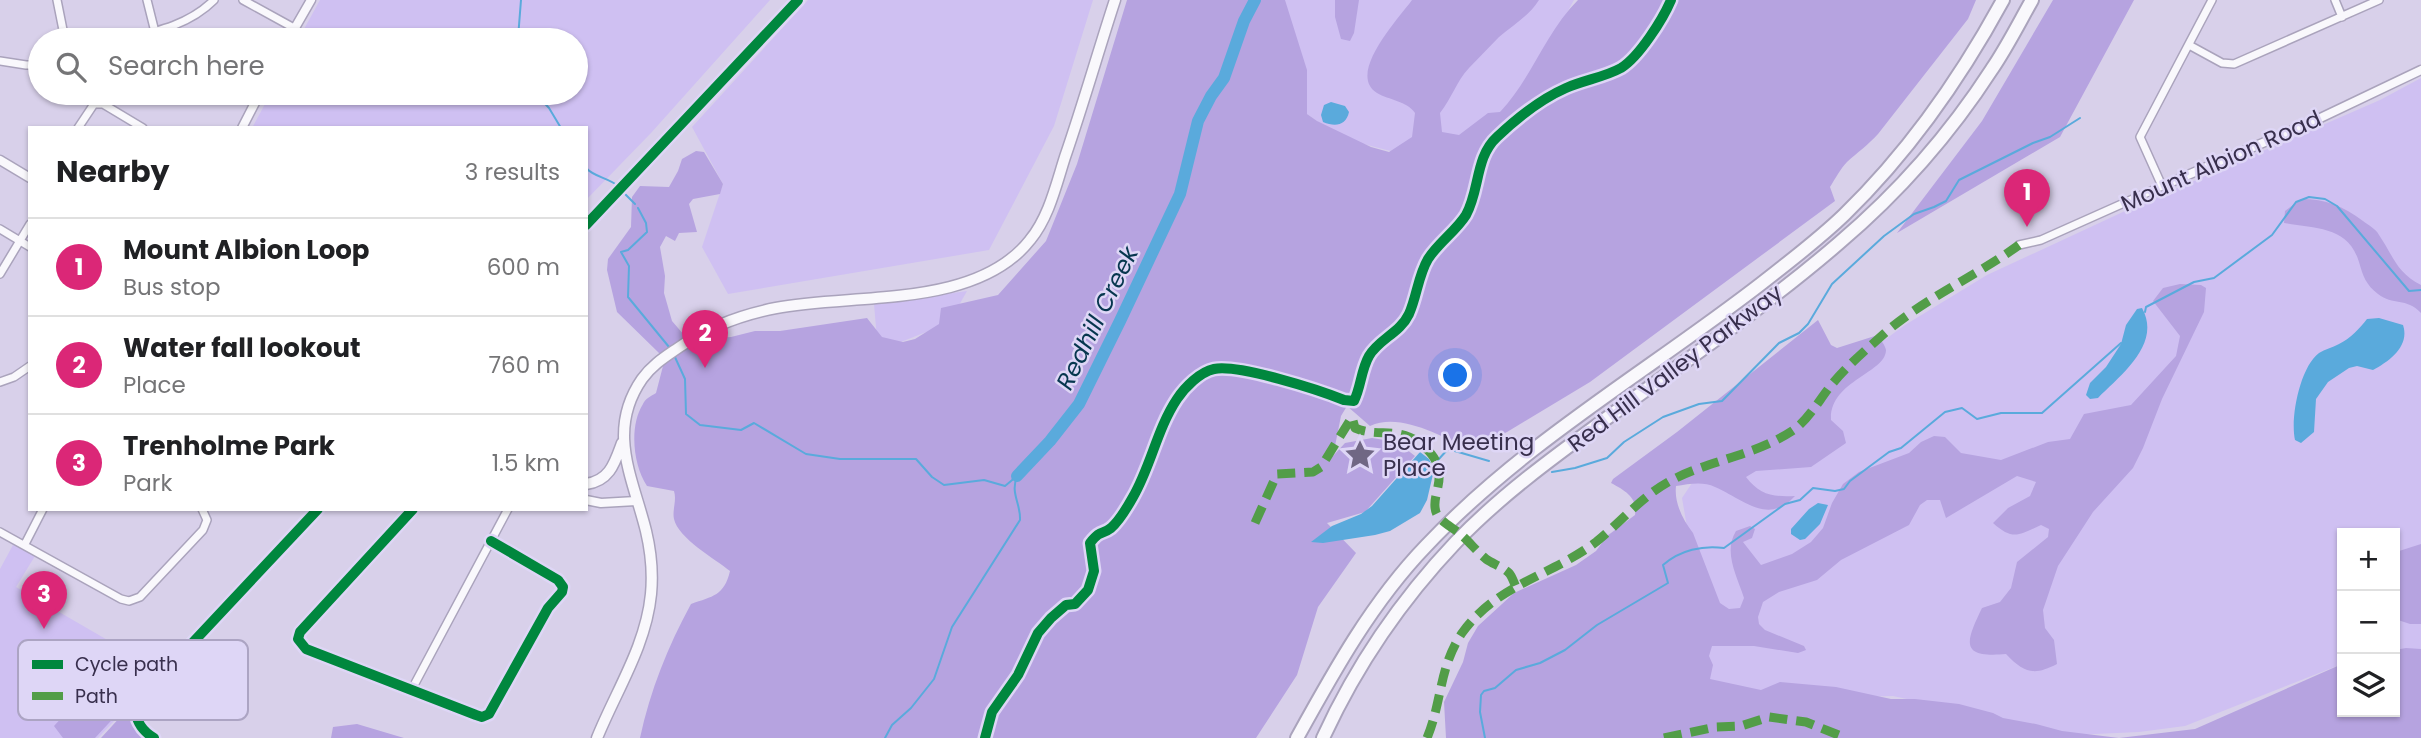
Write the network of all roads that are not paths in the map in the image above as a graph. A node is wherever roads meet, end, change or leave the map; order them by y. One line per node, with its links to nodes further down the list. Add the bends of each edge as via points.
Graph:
1 (57, 0): 13 (street)
2 (147, 0): 14 (street)
3 (214, 0): 15 (street, via 190,19)
4 (243, 0): 16 (street)
5 (311, 0): 16 (street)
6 (1115, 0): 38 (main road, via 1048,209 1030,241 1004,265 970,282 931,291 779,307 734,318 694,337 647,372 629,405)
7 (2003, 0): 51 (highway, Red Hill Valley Parkway, via 1921,129 1843,216 1740,301 1503,474 1424,548 1337,666)
8 (2032, 0): 52 (highway, Red Hill Valley Parkway, via 1993,68 1900,186 1765,302 1579,439 1457,541 1409,596 1357,672)
9 (2212, 0): 17 (street)
10 (2335, 0): 12 (street)
11 (2379, 0): 12 (street)
12 (2342, 17): 17 (street, via 2232,65)
13 (63, 28)
14 (154, 28)
15 (166, 28)
16 (294, 28)
17 (2189, 45): 29 (street, via 2140,137)
18 (0, 61): 19 (street)
19 (28, 65)
20 (2421, 70): 29 (street, Mount Albion Road)
21 (93, 105): 24 (street)
22 (105, 105): 25 (street)
23 (254, 105): 26 (street)
24 (79, 126)
25 (140, 126)
26 (243, 126)
27 (0, 160): 28 (street)
28 (28, 177)
29 (2162, 186): 33 (street, Mount Albion Road, via 2041,240)
30 (28, 227): 32 (street)
31 (0, 229): 32 (street)
32 (20, 241): 34 (street); 35 (street)
33 (2019, 245)
34 (28, 246)
35 (0, 274)
36 (28, 367): 37 (street)
37 (0, 382)
38 (624, 439): 39 (main road, via 609,473); 41 (main road)
39 (588, 484)
40 (588, 500): 41 (street)
41 (636, 501): 50 (main road, via 652,567 647,621)
42 (42, 511): 48 (street)
43 (203, 511): 48 (street, via 207,520 204,530 137,599 125,601)
44 (411, 511): 49 (street, via 298,639 306,649)
45 (507, 511): 47 (street)
46 (0, 532): 48 (street)
47 (491, 541): 49 (street); 49 (street, via 558,580 562,592 548,608 489,714 482,717)
48 (25, 544)
49 (412, 689)
50 (597, 738)
51 (1297, 738)
52 (1323, 738)

